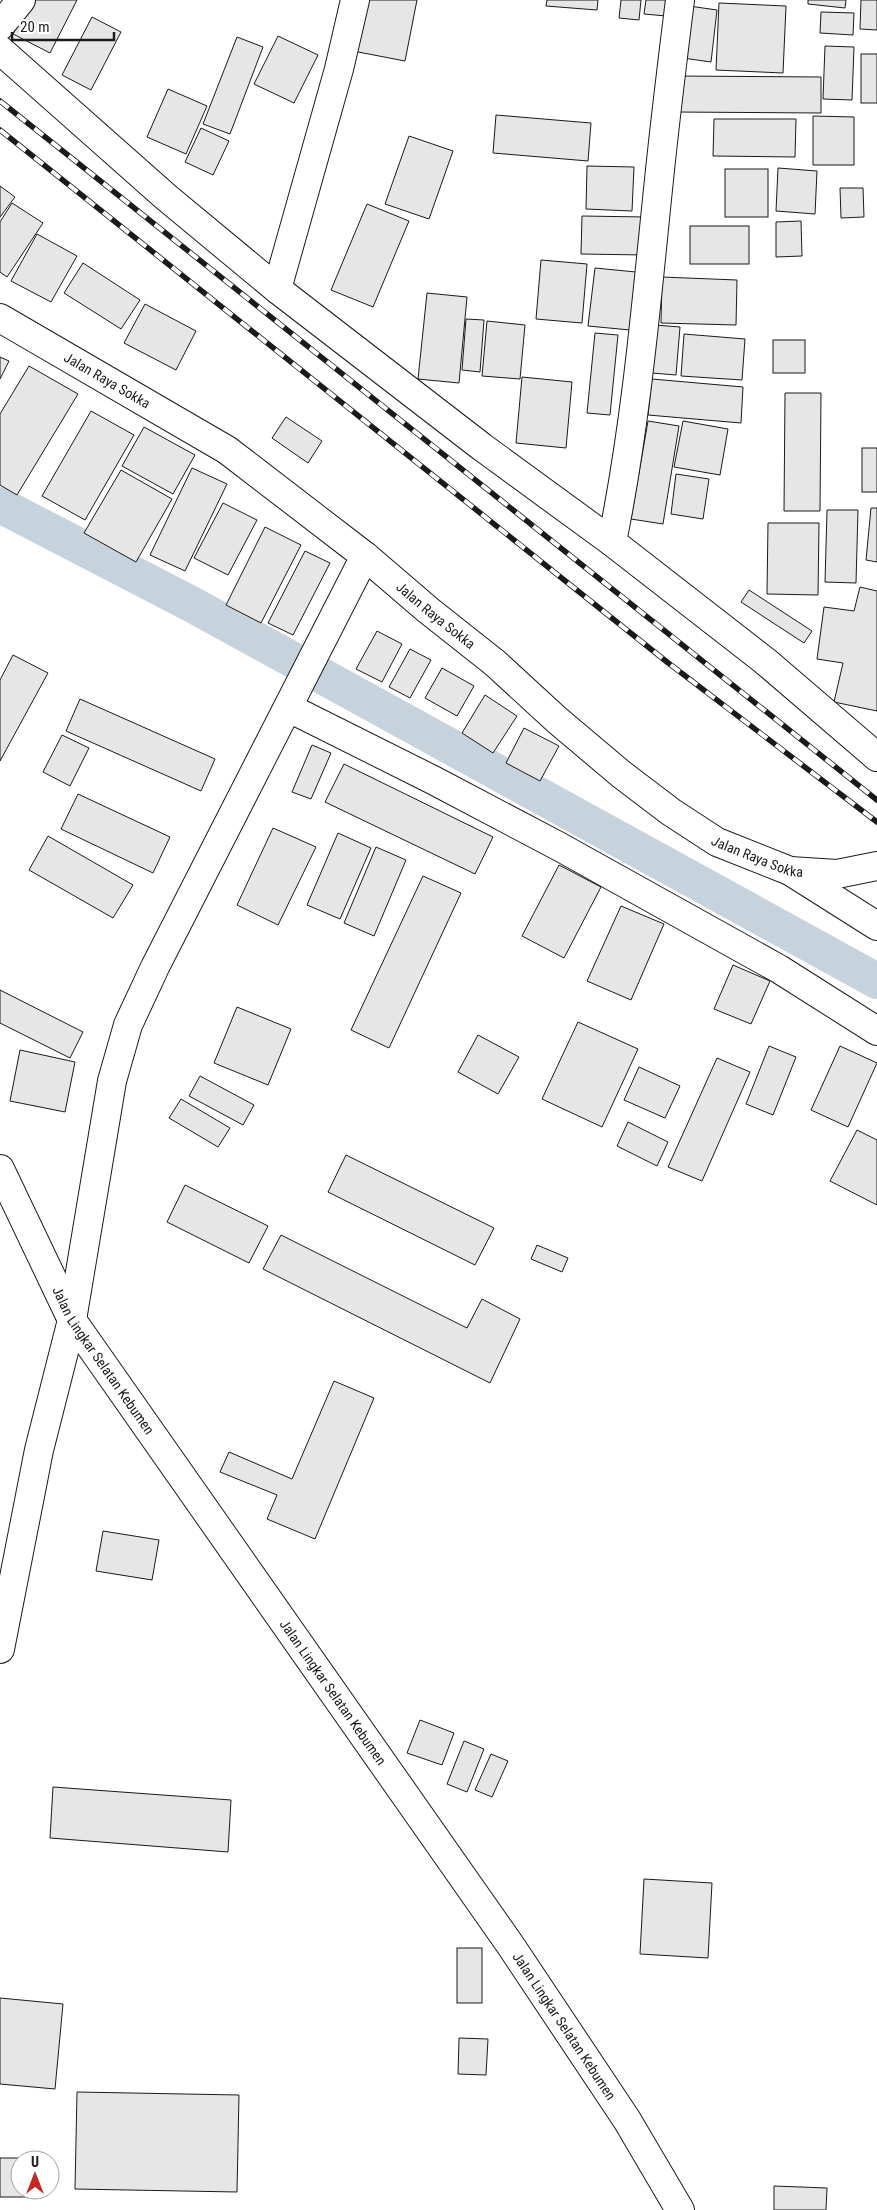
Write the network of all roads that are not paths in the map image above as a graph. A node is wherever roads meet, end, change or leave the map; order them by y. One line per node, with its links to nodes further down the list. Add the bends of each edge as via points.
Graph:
1 (21, 0): 4 (main road)
2 (355, 0): 6 (main road, via 339,69)
3 (680, 0): 8 (main road, via 640,372)
4 (0, 26)
5 (0, 50): 6 (main road)
6 (277, 289): 8 (main road, via 482,447)
7 (0, 318): 9 (main road, Jalan Raya Sokka, via 227,450)
8 (612, 542): 11 (main road, via 765,661)
9 (365, 556): 10 (main road); 13 (main road, Jalan Raya Sokka, via 495,663 620,774 671,812 718,842)
10 (288, 708): 15 (main road, via 560,847 779,969); 17 (main road, via 128,1025 112,1081)
11 (877, 757)
12 (877, 866): 13 (main road, Jalan Raya Sokka, via 837,874)
13 (790, 871): 14 (main road)
14 (877, 926)
15 (877, 1031)
16 (0, 1169): 17 (main road, Jalan Lingkar Selatan Kebumen)
17 (72, 1320): 18 (main road, via 39,1450); 19 (main road, Jalan Lingkar Selatan Kebumen, via 511,1946 627,2120)
18 (0, 1649)
19 (680, 2210)

